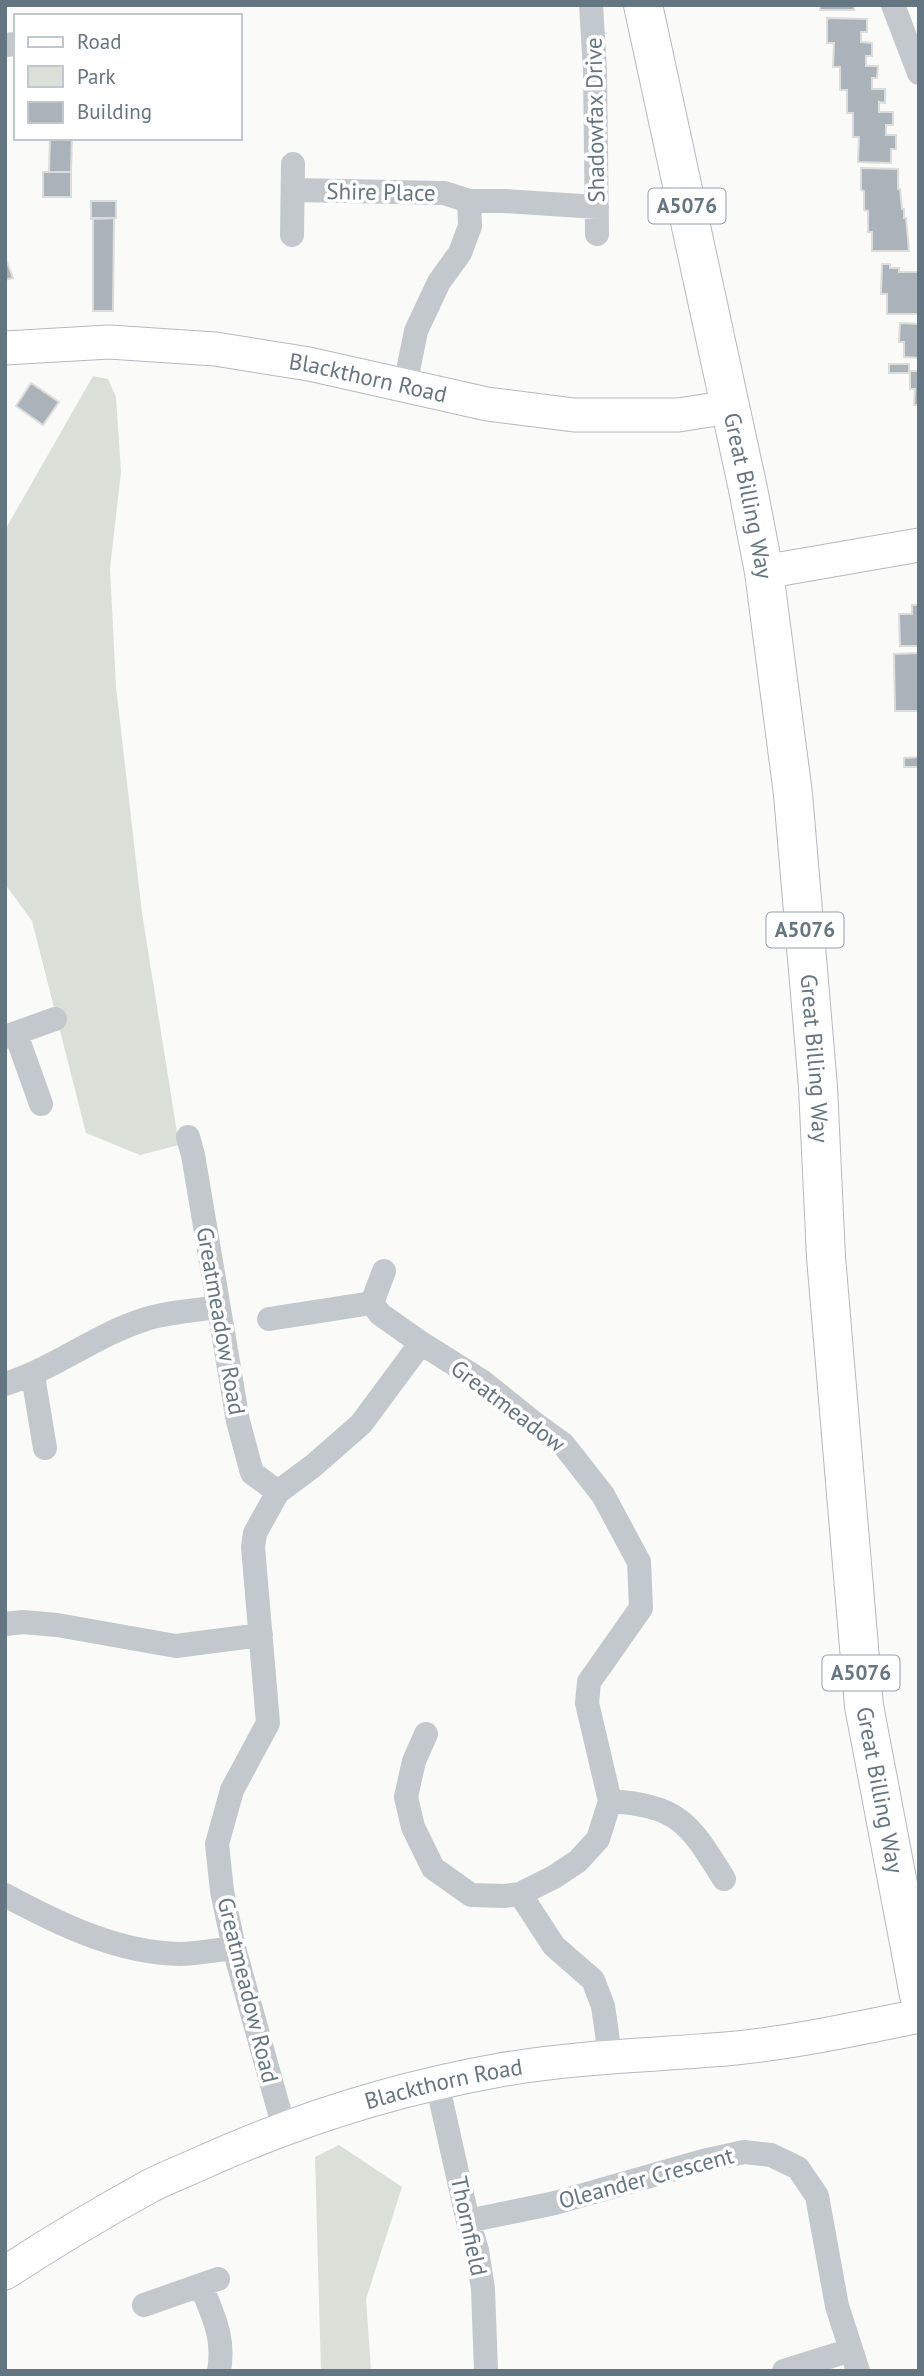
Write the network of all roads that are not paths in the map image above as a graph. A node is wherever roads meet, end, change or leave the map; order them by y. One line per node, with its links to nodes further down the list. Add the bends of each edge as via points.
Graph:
1 (591, 5): 8 (street, Shadowfax Drive)
2 (643, 5): 13 (main road, Great Billing Way / A5076)
3 (892, 5): 4 (street)
4 (919, 73)
5 (293, 163): 6 (street, Shire Place)
6 (293, 190): 7 (street, Shire Place, via 444,193); 10 (street, Shire Place)
7 (469, 201): 8 (street, Shire Place); 12 (street, Shire Place, via 470,226 416,331)
8 (597, 207): 9 (street, Shadowfax Drive)
9 (597, 234)
10 (292, 235)
11 (5, 348): 12 (street, Blackthorn Road, via 109,342 215,349 309,363)
12 (405, 386): 13 (street, Blackthorn Road, via 487,404 574,415 678,415)
13 (730, 407): 15 (main road, Great Billing Way / A5076)
14 (919, 545): 15 (street)
15 (764, 572): 37 (main road, Great Billing Way / A5076, via 793,794 864,1706)
16 (55, 1019): 17 (street)
17 (11, 1035): 18 (street)
18 (41, 1104)
19 (188, 1137): 22 (street, Greatmeadow Road)
20 (384, 1271): 21 (street)
21 (372, 1303): 23 (street); 24 (street, Greatmeadow)
22 (217, 1307): 25 (street, via 144,1319); 28 (street, Greatmeadow Road, via 252,1473)
23 (269, 1319)
24 (421, 1343): 28 (street, Greatmeadow Road, via 361,1424); 32 (street, Greatmeadow, via 483,1382 563,1444 603,1494 639,1562 641,1608 589,1682 587,1703)
25 (33, 1376): 26 (street); 27 (street)
26 (5, 1384)
27 (45, 1448)
28 (278, 1492): 30 (street, Greatmeadow Road, via 255,1533 253,1547)
29 (5, 1624): 30 (street, via 57,1625 176,1646)
30 (261, 1635): 36 (street, Greatmeadow Road, via 268,1724 232,1790 217,1844)
31 (426, 1734): 34 (street, via 414,1761 407,1797 413,1827 433,1868 471,1895)
32 (610, 1801): 33 (street, via 639,1803 689,1826); 34 (street, via 598,1839 578,1861)
33 (724, 1879)
34 (520, 1894): 39 (street, via 554,1946 593,1980 603,2006)
35 (5, 1895): 36 (street, via 119,1947 180,1954)
36 (234, 1948): 41 (street, Greatmeadow Road)
37 (919, 1994)
38 (919, 2017): 39 (street, Blackthorn Road, via 789,2042)
39 (610, 2056): 40 (street, Blackthorn Road)
40 (437, 2083): 41 (street, Blackthorn Road); 42 (street, Thornfield)
41 (284, 2128): 43 (street, Blackthorn Road, via 152,2185)
42 (468, 2221): 45 (street, Oleander Crescent, via 555,2203 744,2152 771,2155 798,2168 817,2196 837,2306); 47 (street, Thornfield, via 483,2289)
43 (5, 2273)
44 (144, 2305): 46 (street, via 210,2282 222,2351)
45 (854, 2361): 48 (street, Oleander Crescent)
46 (219, 2371)
47 (486, 2371)
48 (784, 2371)

